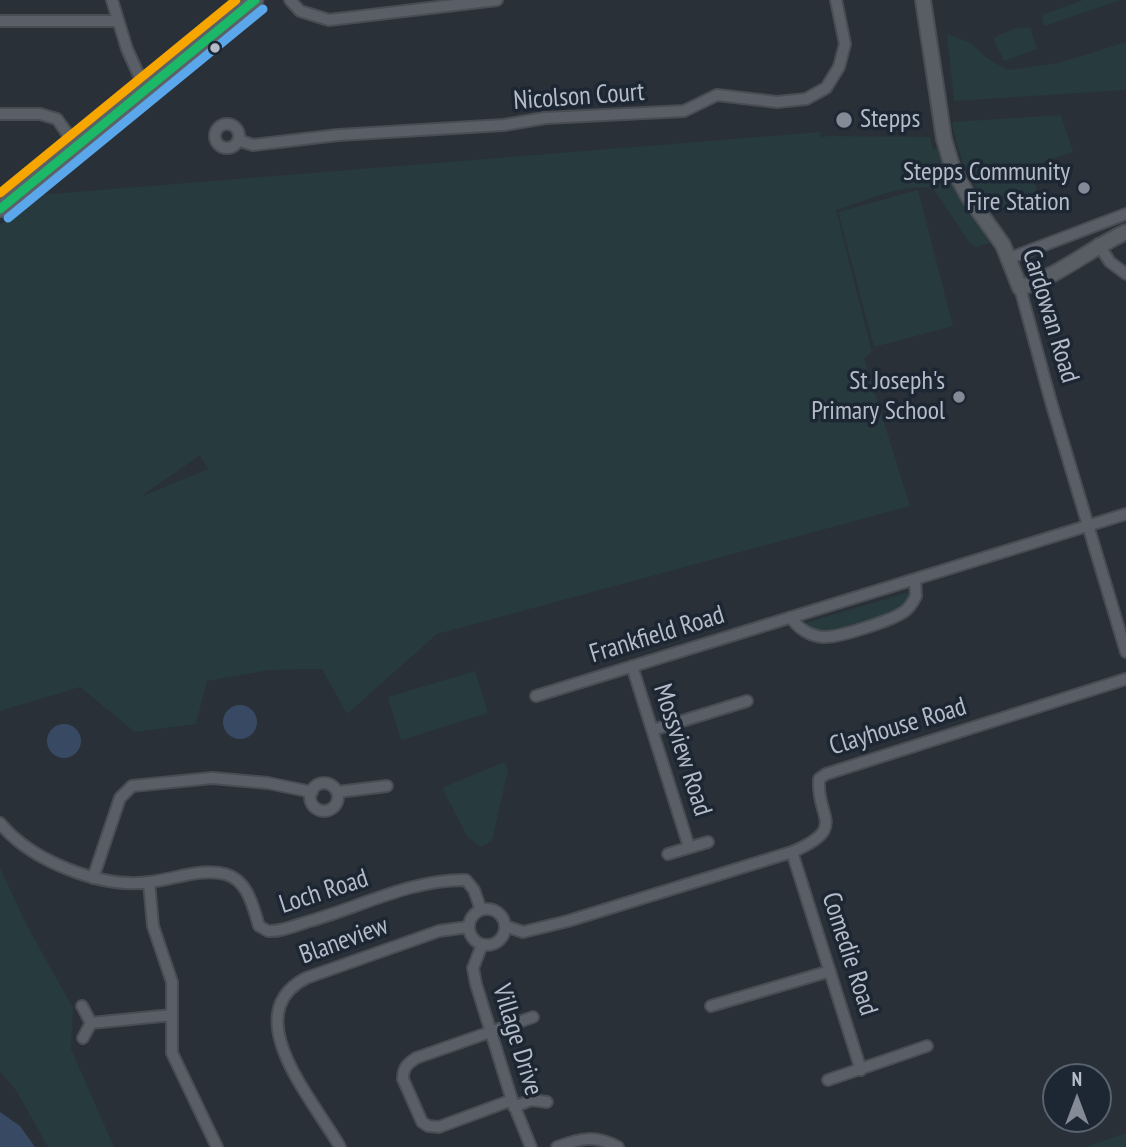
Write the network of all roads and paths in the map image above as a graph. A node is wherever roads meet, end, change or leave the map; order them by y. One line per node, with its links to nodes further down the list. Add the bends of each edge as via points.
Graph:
1 (113, 0): 8 (street)
2 (255, 0): 9 (main road)
3 (290, 0): 4 (street, via 300,11 329,20)
4 (497, 0)
5 (836, 0): 11 (street, Nicolson Court, via 845,44 839,67 826,88 806,99 777,102 718,95 684,111 545,118 253,145)
6 (923, 0): 17 (street, Cardowan Road, via 952,166)
7 (0, 21): 8 (street)
8 (117, 21): 9 (street)
9 (146, 91): 12 (main road)
10 (0, 114): 12 (street, via 57,119)
11 (238, 140)
12 (76, 146): 13 (main road)
13 (0, 209)
14 (1126, 214): 17 (street)
15 (1126, 232): 16 (street)
16 (1098, 244): 18 (street, via 1110,262); 19 (street, via 1051,278)
17 (1010, 258): 19 (street, Cardowan Road)
18 (1126, 274)
19 (1020, 288): 21 (street, Cardowan Road)
20 (1126, 514): 21 (street, Frankfield Road)
21 (1089, 526): 22 (street, Frankfield Road); 24 (street, Cardowan Road)
22 (915, 579): 23 (street, Frankfield Road); 23 (street, via 916,596 903,613 850,631 826,638 814,636 795,625)
23 (791, 617): 25 (street, Frankfield Road)
24 (1126, 652)
25 (632, 666): 27 (street, Frankfield Road); 29 (street, Mossview Road)
26 (1126, 679): 36 (street, Clayhouse Road, via 826,774 818,786 827,814 825,827 816,841)
27 (536, 696)
28 (747, 701): 29 (street)
29 (653, 730): 35 (street, Mossview Road)
30 (387, 786): 32 (street)
31 (312, 792): 32 (street, via 322,784); 32 (street, via 313,805 325,811 336,805); 38 (street, via 212,778 132,786 120,798)
32 (337, 792)
33 (0, 823): 38 (street, Loch Road, via 30,851)
34 (708, 842): 35 (street, Mossview Road)
35 (690, 847): 37 (street, Mossview Road)
36 (792, 852): 41 (street, Clayhouse Road, via 568,922 523,932); 44 (street, Comedie Road)
37 (668, 854)
38 (93, 878): 39 (street, Loch Road, via 120,884)
39 (149, 883): 40 (street, Loch Road, via 198,873 226,874 242,884 259,926 268,931 333,915 402,890 452,880 466,880); 47 (street, via 153,926 172,982)
40 (481, 910): 41 (street, via 496,912); 42 (street)
41 (505, 926): 43 (street, via 497,943)
42 (468, 927): 43 (street, via 472,939); 58 (street, Blaneview, via 439,931 306,978 288,987 279,1002 277,1029 284,1051 301,1088)
43 (482, 945): 50 (street, Village Drive, via 474,975)
44 (830, 971): 46 (street); 53 (street, Comedie Road)
45 (82, 1006): 49 (street)
46 (711, 1006)
47 (172, 1015): 49 (street); 57 (street, via 172,1053)
48 (533, 1017): 50 (street)
49 (91, 1023): 51 (street)
50 (490, 1031): 56 (street, Village Drive); 56 (street, via 416,1058 406,1065 403,1079 428,1126 439,1127)
51 (83, 1038)
52 (927, 1046): 53 (street)
53 (861, 1070): 54 (street)
54 (828, 1080)
55 (547, 1102): 56 (street)
56 (513, 1104): 59 (street, Village Drive)
57 (217, 1147)
58 (340, 1147)
59 (531, 1147)
60 (558, 1147): 61 (street, via 597,1138)
61 (618, 1147)

